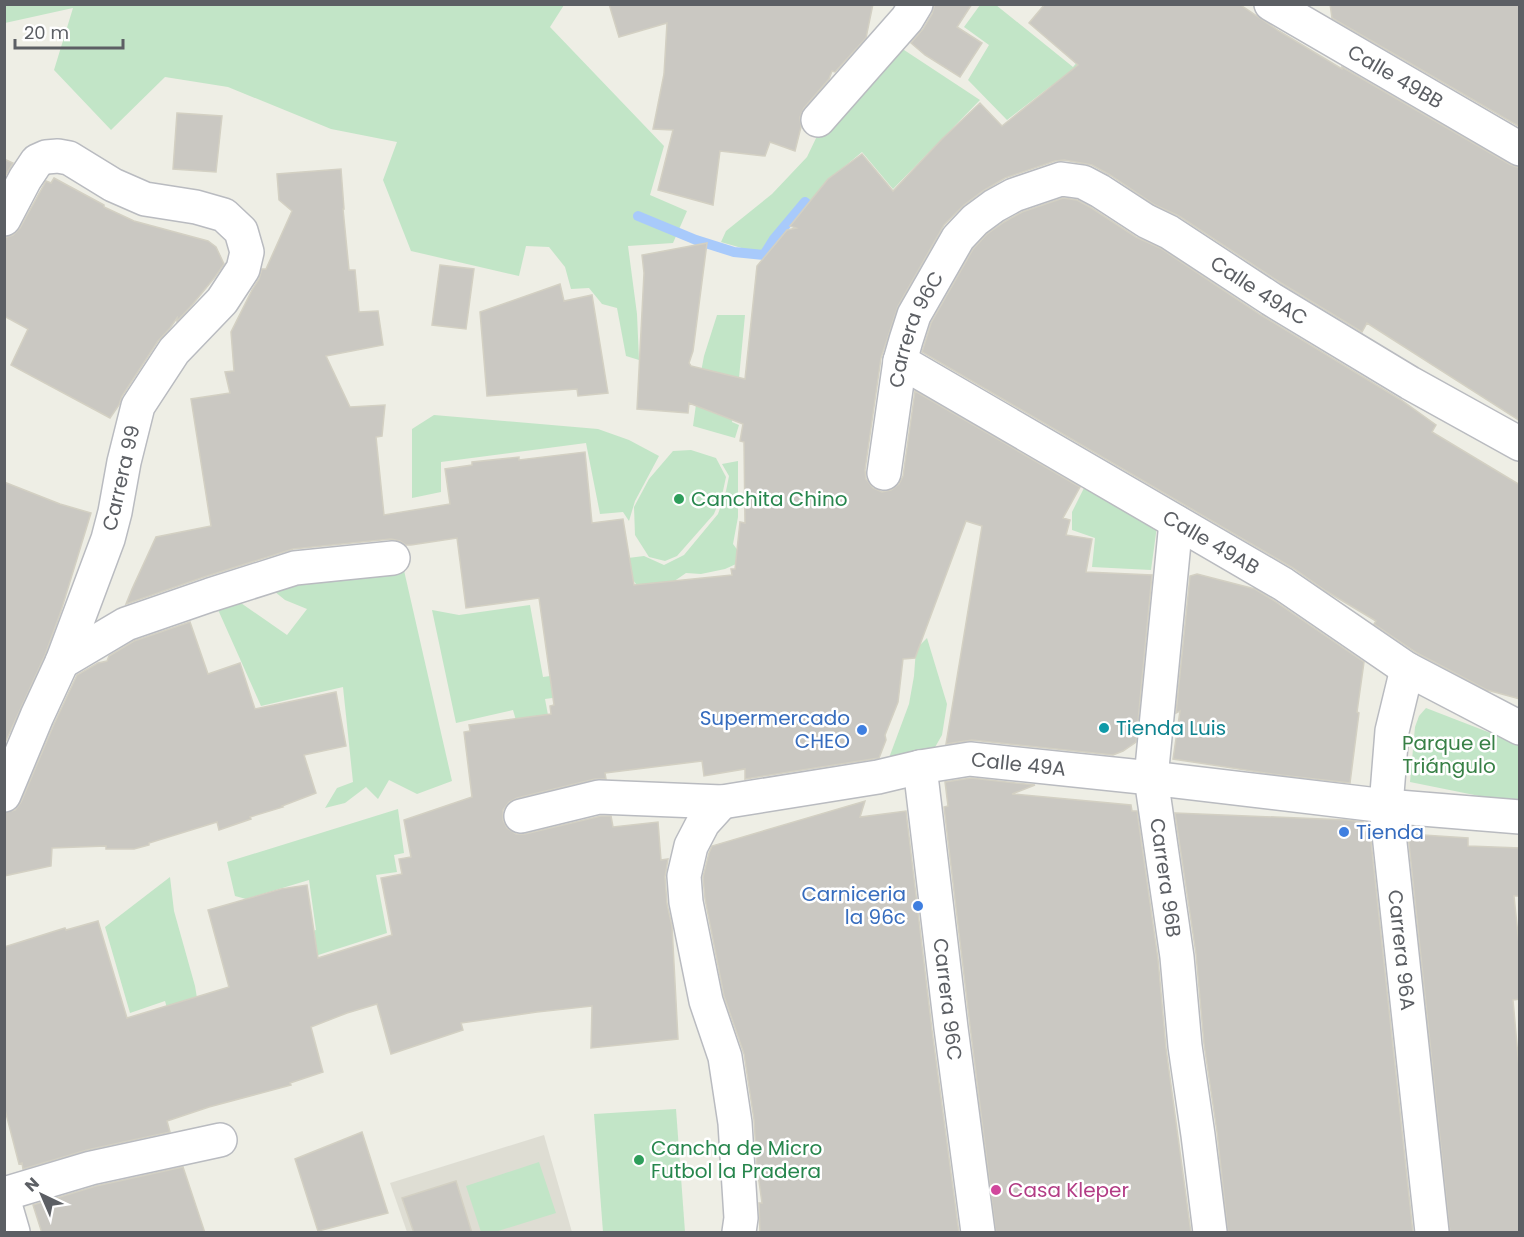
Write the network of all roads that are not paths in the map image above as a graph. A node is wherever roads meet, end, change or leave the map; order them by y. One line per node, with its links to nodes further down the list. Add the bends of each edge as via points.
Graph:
1 (916, 4): 4 (street)
2 (1271, 4): 3 (street, Calle 49BB)
3 (1317, 19): 5 (street, Calle 49BB)
4 (818, 120)
5 (1520, 149)
6 (994, 206): 8 (street, Carrera 96C, via 958,238 914,315); 9 (street, Calle 49AC, via 1060,179 1083,182 1271,299)
7 (4, 219): 13 (street, Carrera 99, via 37,161 58,156 69,158 144,199 224,215 241,231 246,252 243,269 222,301 174,351 138,406 108,539)
8 (900, 361): 10 (street, Carrera 96C); 11 (street, Calle 49AB)
9 (1520, 444)
10 (884, 473)
11 (1176, 522): 14 (street, Calle 49AB, via 1283,584); 17 (street, Carrera 96B)
12 (393, 558): 13 (street, via 295,568 126,624)
13 (63, 662): 18 (street, Carrera 99)
14 (1407, 669): 15 (street, Calle 49AB); 20 (street, Carrera 96A, via 1392,731)
15 (1520, 728)
16 (920, 767): 17 (street, Calle 49A, via 970,759); 19 (street, Calle 49A); 28 (street, Carrera 96C)
17 (1151, 777): 20 (street, Calle 49A); 29 (street, Carrera 96B)
18 (4, 795)
19 (722, 802): 21 (street, Calle 49A, via 599,797); 27 (street, via 703,823 684,876 706,1001 725,1057 735,1124)
20 (1386, 806): 22 (street, Calle 49A); 30 (street, Carrera 96A)
21 (521, 816)
22 (1520, 817)
23 (220, 1140): 24 (street, via 91,1168)
24 (4, 1194)
25 (4, 1201): 26 (street)
26 (13, 1233)
27 (739, 1233)
28 (978, 1233)
29 (1210, 1233)
30 (1432, 1233)

